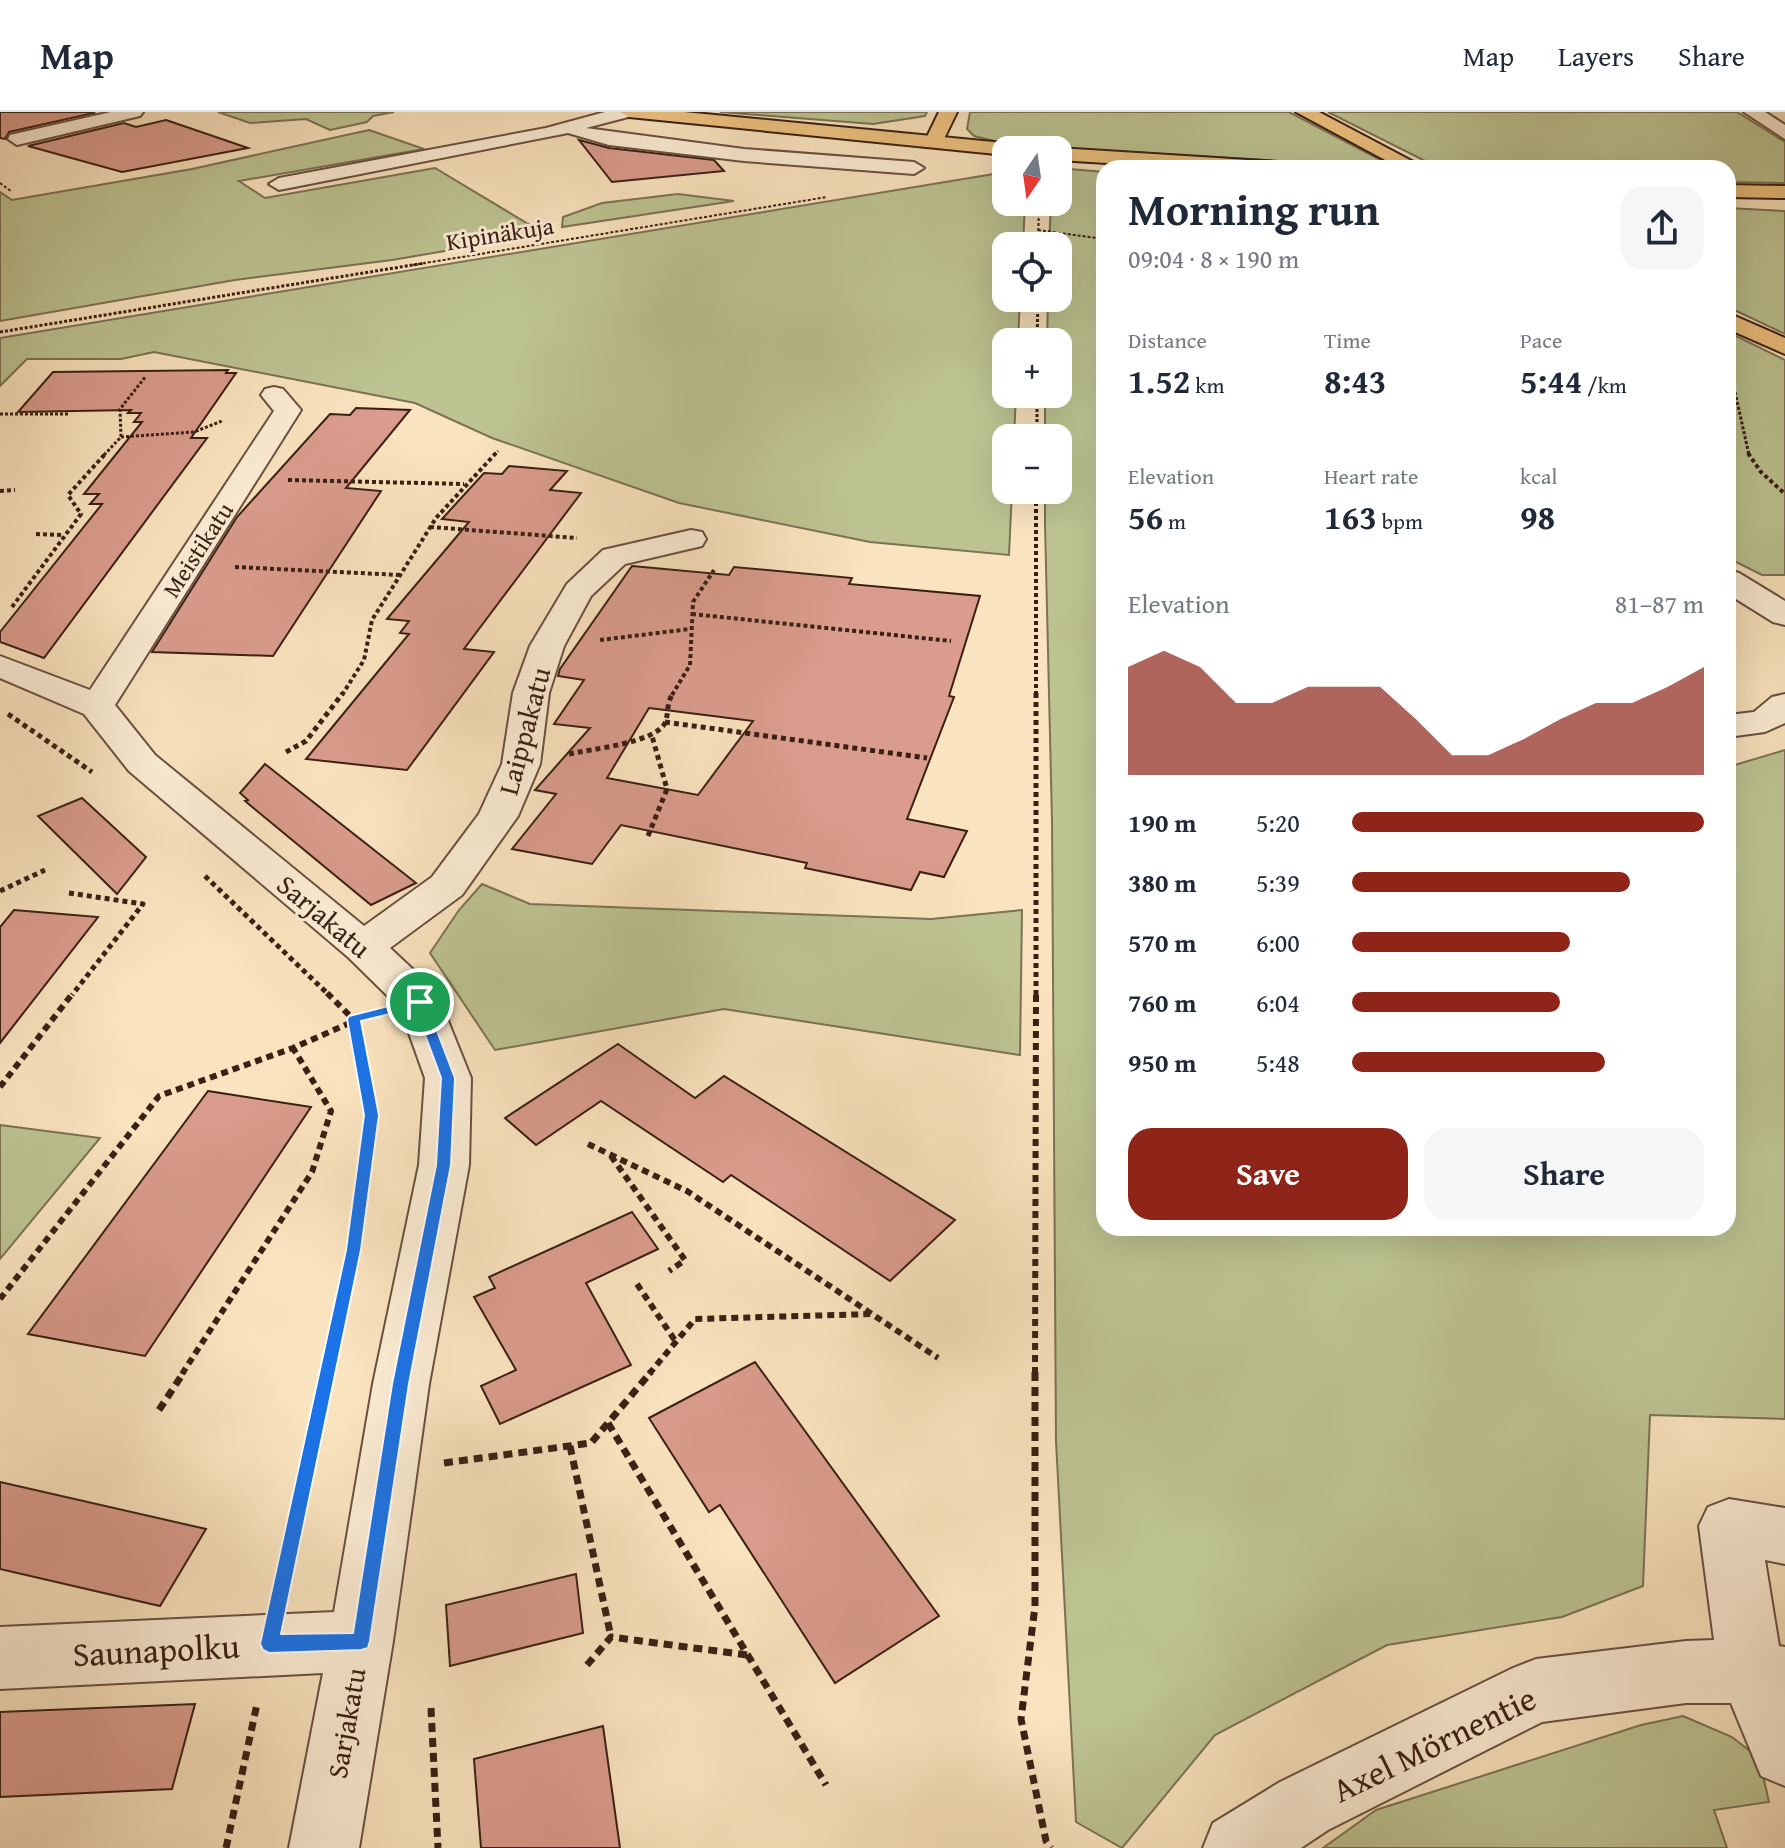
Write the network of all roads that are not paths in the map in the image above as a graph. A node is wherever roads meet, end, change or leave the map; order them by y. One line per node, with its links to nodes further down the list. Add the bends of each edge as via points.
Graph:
1 (134, 112): 6 (street)
2 (628, 112): 5 (street); 7 (main road)
3 (948, 112): 7 (main road)
4 (1305, 112): 11 (main road)
5 (563, 129): 12 (street, via 744,155); 13 (street)
6 (17, 139)
7 (933, 143): 8 (main road)
8 (992, 148)
9 (1072, 155): 10 (main road)
10 (1152, 160)
11 (1399, 160)
12 (914, 168)
13 (279, 184)
14 (1736, 191): 15 (main road)
15 (1785, 192)
16 (1736, 319): 18 (main road)
17 (1736, 322): 19 (main road)
18 (1785, 325)
19 (1785, 347)
20 (274, 395): 26 (street, Meistikatu, via 288,410)
21 (691, 539): 28 (street, Laippakatu, via 614,557 578,591 547,646 531,693 521,764 498,816 447,886)
22 (1736, 585): 23 (street)
23 (1785, 615)
24 (0, 666): 26 (street, Sarjakatu)
25 (1785, 705): 27 (street, via 1765,721)
26 (97, 706): 28 (street, Sarjakatu, via 142,763)
27 (1736, 725)
28 (363, 947): 30 (street, Sarjakatu, via 420,1002 448,1078 444,1165)
29 (1785, 1536): 32 (street, via 1729,1526)
30 (361, 1641): 31 (street, Saunapolku); 34 (street, Sarjakatu)
31 (0, 1658)
32 (1768, 1675): 33 (street); 35 (street, Axel Mörnentie, via 1686,1672 1536,1691 1304,1806)
33 (1785, 1752)
34 (324, 1848)
35 (1238, 1848)

